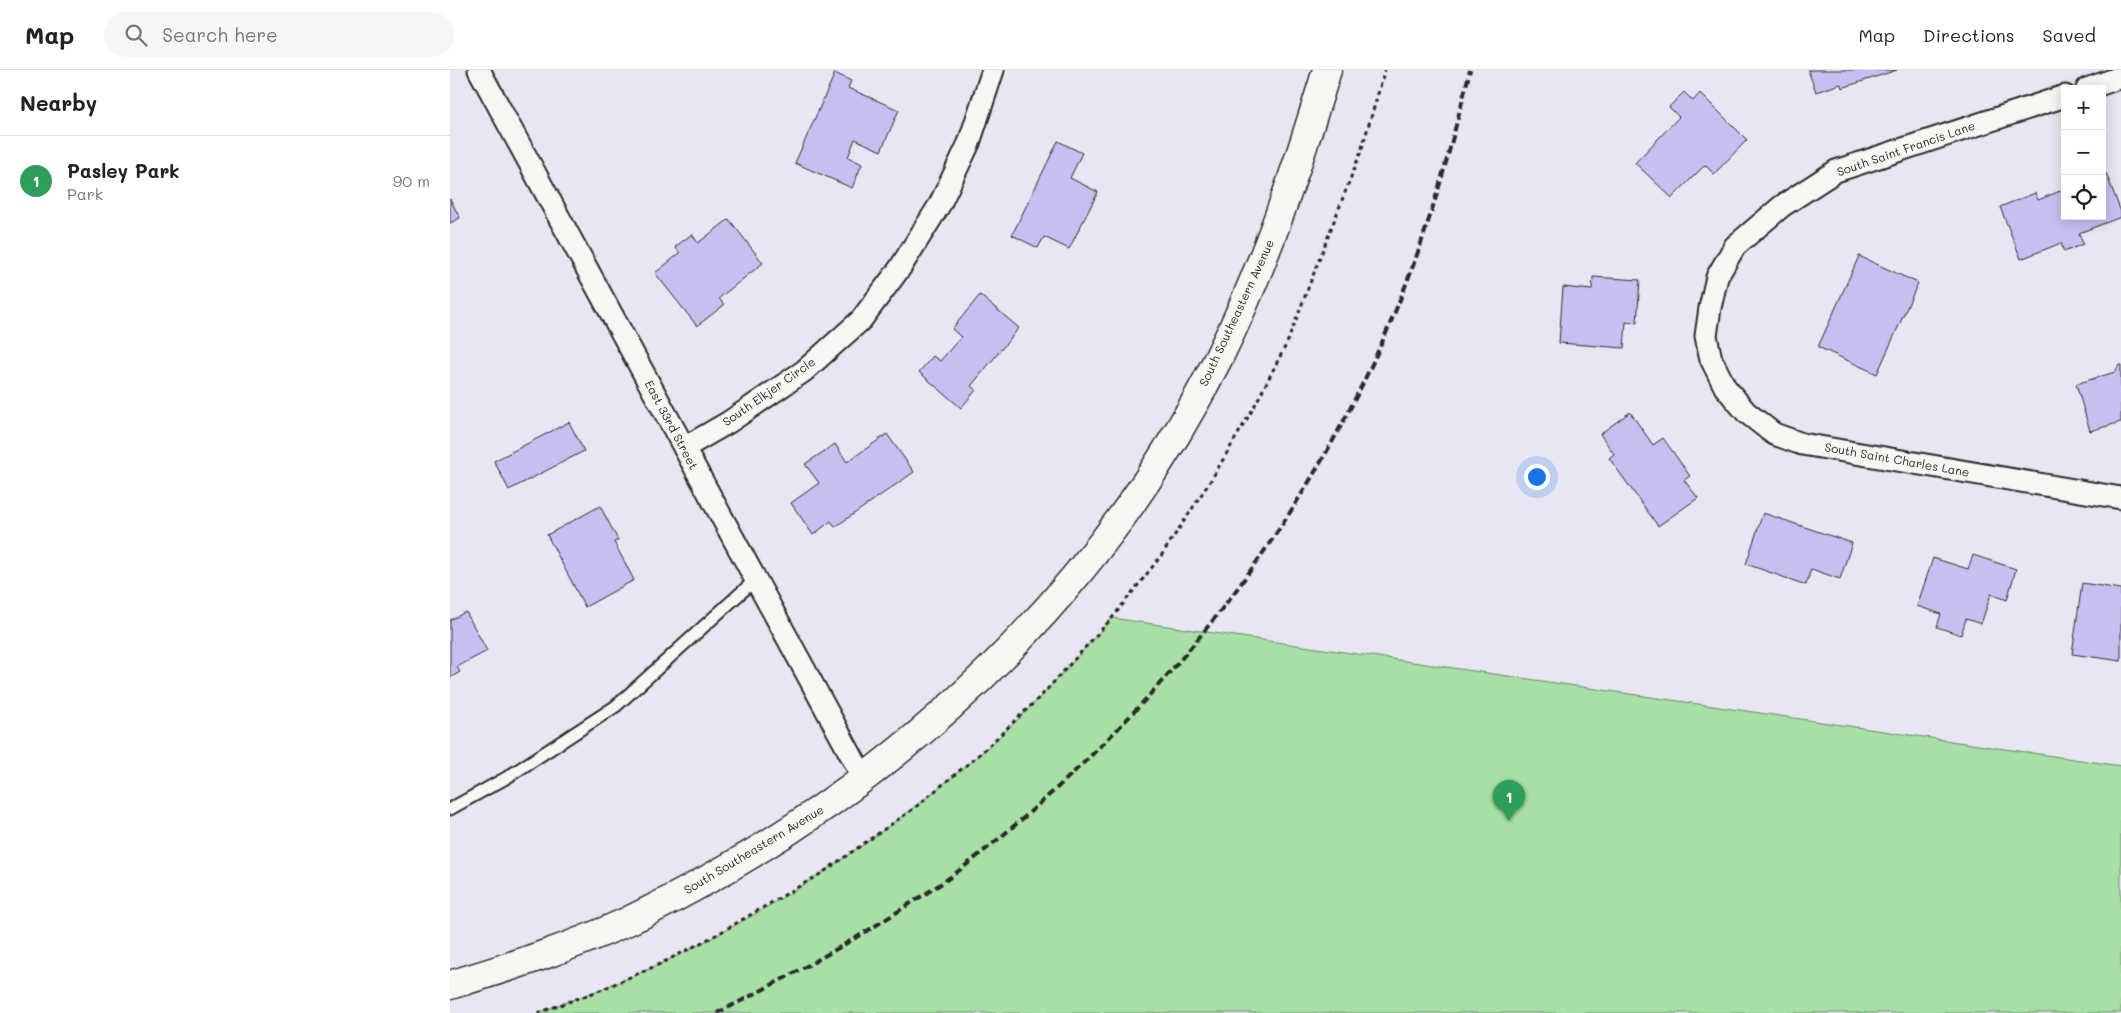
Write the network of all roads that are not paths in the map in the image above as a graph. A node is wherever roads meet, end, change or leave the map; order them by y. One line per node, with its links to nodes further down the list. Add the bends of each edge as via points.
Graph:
1 (479, 70): 8 (street, East 33rd Street)
2 (993, 70): 8 (street, South Elkjer Circle, via 969,143 940,204 900,268 860,320 804,371)
3 (1327, 70): 11 (main road, South Southeastern Avenue, via 1295,175 1248,295 1219,357 1147,481 1110,533 1022,638 952,706)
4 (2121, 77): 5 (street)
5 (2098, 85)
6 (2061, 97): 7 (street, South Saint Francis Lane, via 1836,171 1782,206 1735,246 1717,277 1706,336)
7 (1711, 359): 9 (street, South Saint Charles Lane, via 1725,387 1746,412 1774,434 1802,444)
8 (684, 448): 10 (street, East 33rd Street)
9 (2121, 498)
10 (755, 580): 11 (street, East 33rd Street); 12 (lane, via 616,706 506,778)
11 (864, 779): 13 (main road, South Southeastern Avenue, via 782,836 656,907 575,943)
12 (450, 809)
13 (452, 979)

